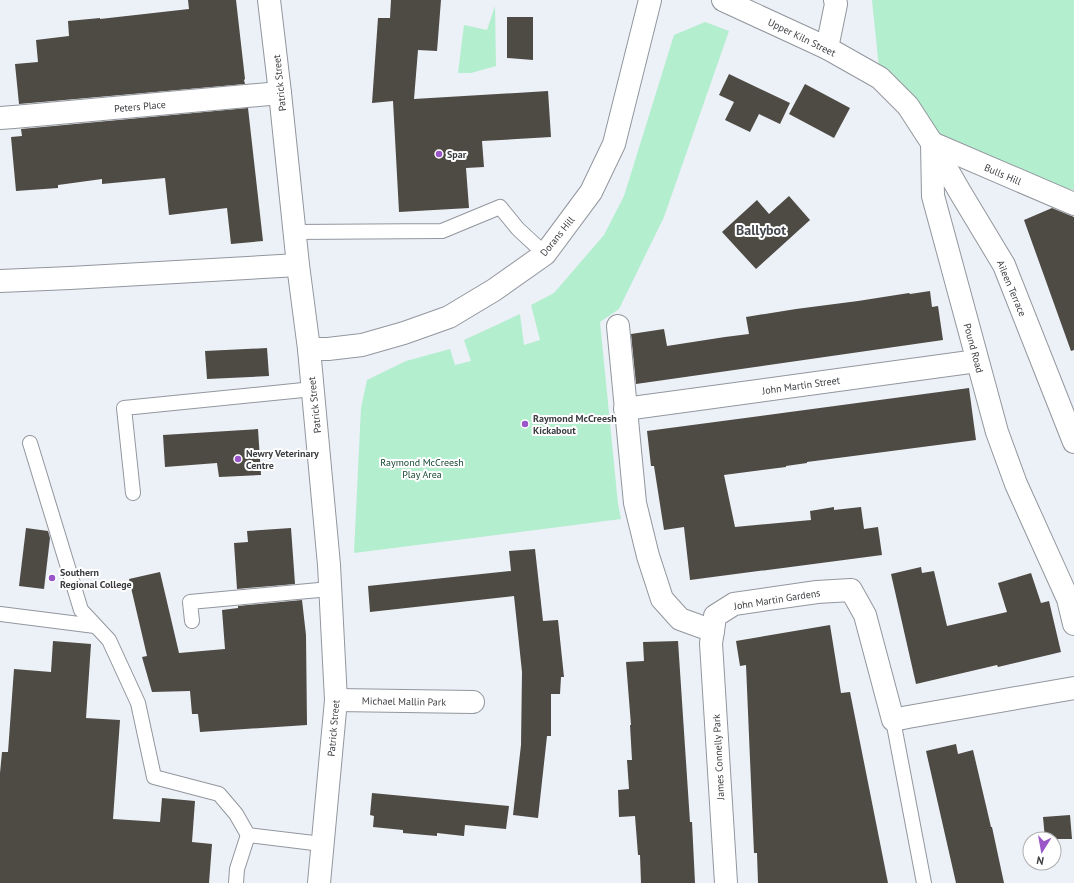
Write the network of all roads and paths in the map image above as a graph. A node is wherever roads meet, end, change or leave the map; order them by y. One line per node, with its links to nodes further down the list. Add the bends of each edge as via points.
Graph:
1 (269, 0): 6 (street, Patrick Street)
2 (650, 0): 11 (street, Dorans Hill, via 614,144 590,192)
3 (722, 0): 5 (street, Upper Kiln Street)
4 (835, 0): 5 (street)
5 (827, 48): 8 (street, Upper Kiln Street, via 880,78 908,106)
6 (280, 93): 7 (street, Peters Place); 10 (street, Patrick Street)
7 (0, 118)
8 (932, 143): 9 (street, Bulls Hill); 16 (street, Pound Road, via 933,196); 19 (street, Aileen Terrace, via 1004,265)
9 (1074, 204)
10 (294, 232): 11 (lane, via 442,231 500,207 518,229); 12 (street, Patrick Street)
11 (545, 254): 15 (street, Dorans Hill, via 494,290 449,317 362,345)
12 (298, 265): 13 (street); 15 (street, Patrick Street)
13 (0, 281)
14 (618, 326): 18 (street)
15 (309, 349): 17 (street, Patrick Street)
16 (977, 362): 18 (street, John Martin Street); 25 (street, Pound Road, via 997,432 1016,484 1068,599)
17 (313, 389): 21 (lane, via 124,408); 22 (street, Patrick Street)
18 (626, 409): 27 (street, via 635,503 662,600 680,619)
19 (1074, 442)
20 (30, 443): 26 (lane, via 81,610)
21 (133, 493)
22 (330, 590): 24 (lane, via 190,602); 29 (street, Patrick Street)
23 (0, 614): 26 (lane)
24 (192, 622)
25 (1074, 624)
26 (95, 626): 32 (lane, via 109,640 138,703 154,777 219,794 236,814)
27 (713, 631): 31 (street, John Martin Gardens, via 715,616 734,604 817,592 851,590 865,615); 36 (street, James Connelly Park, via 711,643)
28 (1074, 688): 31 (street)
29 (336, 700): 30 (street, Michael Mallin Park); 33 (street, Patrick Street)
30 (473, 702)
31 (893, 720): 37 (lane)
32 (248, 835): 33 (lane); 34 (lane, via 237,869)
33 (322, 844): 35 (street, Patrick Street)
34 (236, 883)
35 (319, 883)
36 (726, 883)
37 (924, 883)

